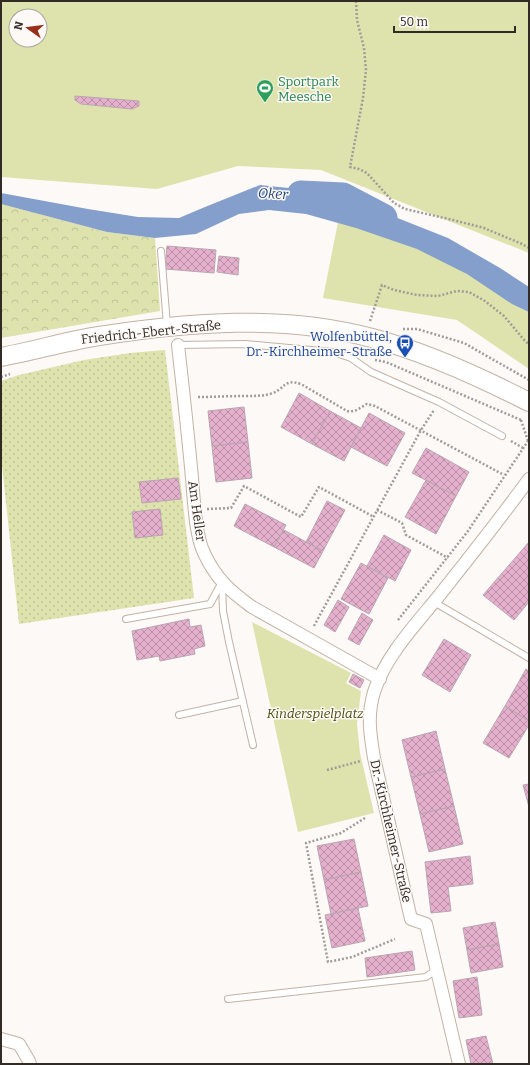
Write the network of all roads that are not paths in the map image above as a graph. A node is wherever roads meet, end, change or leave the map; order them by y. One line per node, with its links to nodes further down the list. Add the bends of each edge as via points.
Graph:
1 (161, 251): 2 (lane)
2 (168, 327): 4 (main road, Friedrich-Ebert-Straße, via 98,336); 5 (main road, Friedrich-Ebert-Straße, via 238,322 265,323 304,326 372,338 435,359)
3 (178, 344): 6 (lane, via 244,344 333,352 351,358 371,372 439,402); 8 (street, Am Heller, via 199,538 211,566)
4 (1, 357)
5 (529, 402)
6 (502, 436)
7 (529, 479): 9 (street, Dr.-Kirchheimer-Straße)
8 (222, 582): 10 (lane, via 210,604); 12 (street, Am Heller, via 252,607); 13 (lane, via 223,611)
9 (434, 602): 11 (lane); 12 (street, Dr.-Kirchheimer-Straße, via 390,659)
10 (126, 619)
11 (529, 658)
12 (380, 679): 16 (street, Dr.-Kirchheimer-Straße, via 370,714 374,758 411,918 426,924)
13 (243, 701): 14 (lane); 15 (lane)
14 (179, 715)
15 (253, 745)
16 (437, 969): 17 (lane, via 426,977); 20 (street, Dr.-Kirchheimer-Straße)
17 (228, 999)
18 (1, 1040): 19 (street, via 18,1044)
19 (30, 1064)
20 (459, 1064)

